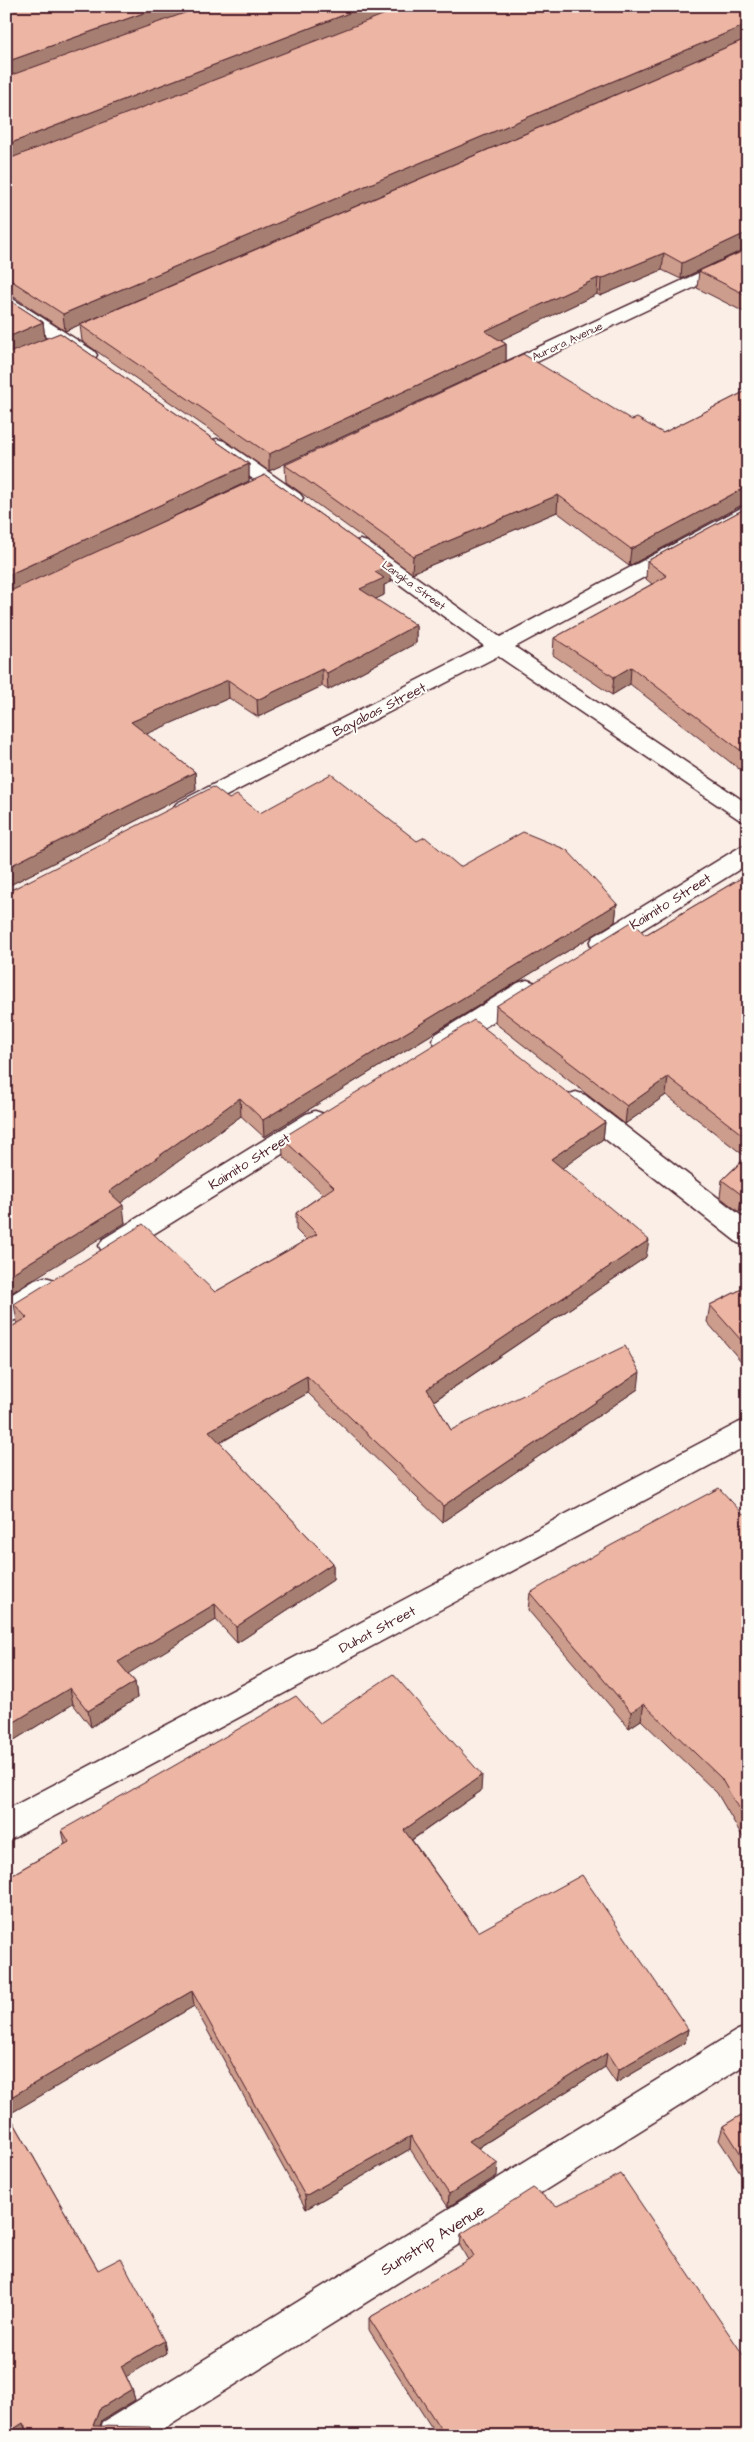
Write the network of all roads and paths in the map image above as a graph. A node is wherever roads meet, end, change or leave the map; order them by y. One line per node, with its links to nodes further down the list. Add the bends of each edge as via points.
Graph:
1 (748, 255): 4 (street, Aurora Avenue)
2 (6, 304): 3 (street)
3 (106, 368)
4 (478, 383)
5 (205, 436): 6 (street)
6 (310, 510)
7 (748, 512): 9 (street, Bayabas Street)
8 (341, 533): 9 (street, Langka Street)
9 (499, 647): 10 (street, Langka Street); 11 (street, Bayabas Street)
10 (748, 815)
11 (165, 818)
12 (748, 853): 13 (street, Kaimito Street)
13 (582, 956)
14 (548, 976): 15 (street)
15 (474, 1022): 16 (street); 17 (street)
16 (497, 1041)
17 (423, 1054)
18 (560, 1090): 20 (street)
19 (338, 1107): 21 (street, Kaimito Street)
20 (748, 1236)
21 (91, 1259)
22 (66, 1275): 23 (street)
23 (6, 1312)
24 (748, 1431): 25 (street, Duhat Street)
25 (6, 1827)
26 (748, 2043): 27 (street, Sunstrip Avenue)
27 (117, 2436)

